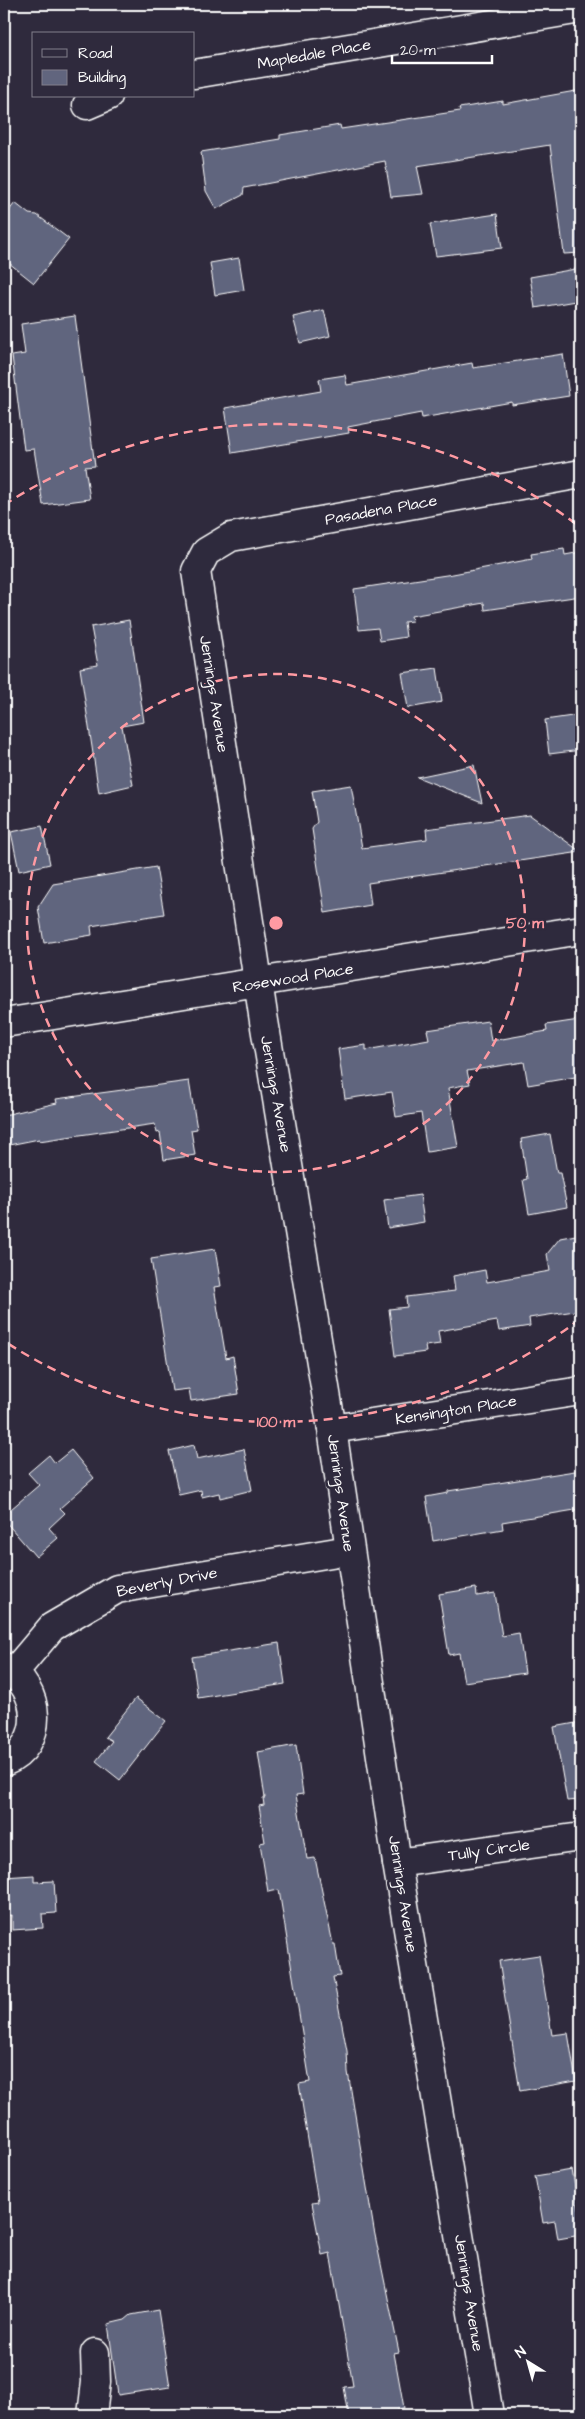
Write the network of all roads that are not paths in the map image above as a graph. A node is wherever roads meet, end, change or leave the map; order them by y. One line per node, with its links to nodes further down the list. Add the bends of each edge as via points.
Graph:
1 (581, 9): 2 (street, Mapledale Place)
2 (195, 74)
3 (581, 474): 4 (street, Pasadena Place, via 231,537 206,552)
4 (196, 571): 6 (street, Jennings Avenue)
5 (581, 930): 6 (street, Rosewood Place)
6 (258, 984): 7 (street, Rosewood Place); 9 (street, Jennings Avenue)
7 (4, 1023)
8 (581, 1391): 9 (street, Kensington Place)
9 (332, 1429): 10 (street, Jennings Avenue)
10 (349, 1550): 11 (street, Beverly Drive, via 116,1589 52,1627); 14 (street, Jennings Avenue)
11 (9, 1670): 12 (street, Beverly Drive, via 26,1685 33,1701 35,1718 31,1735 21,1750)
12 (4, 1762)
13 (581, 1836): 14 (street, Tully Circle)
14 (397, 1863): 17 (street, Jennings Avenue)
15 (95, 2353): 16 (street)
16 (92, 2415)
17 (489, 2415)

